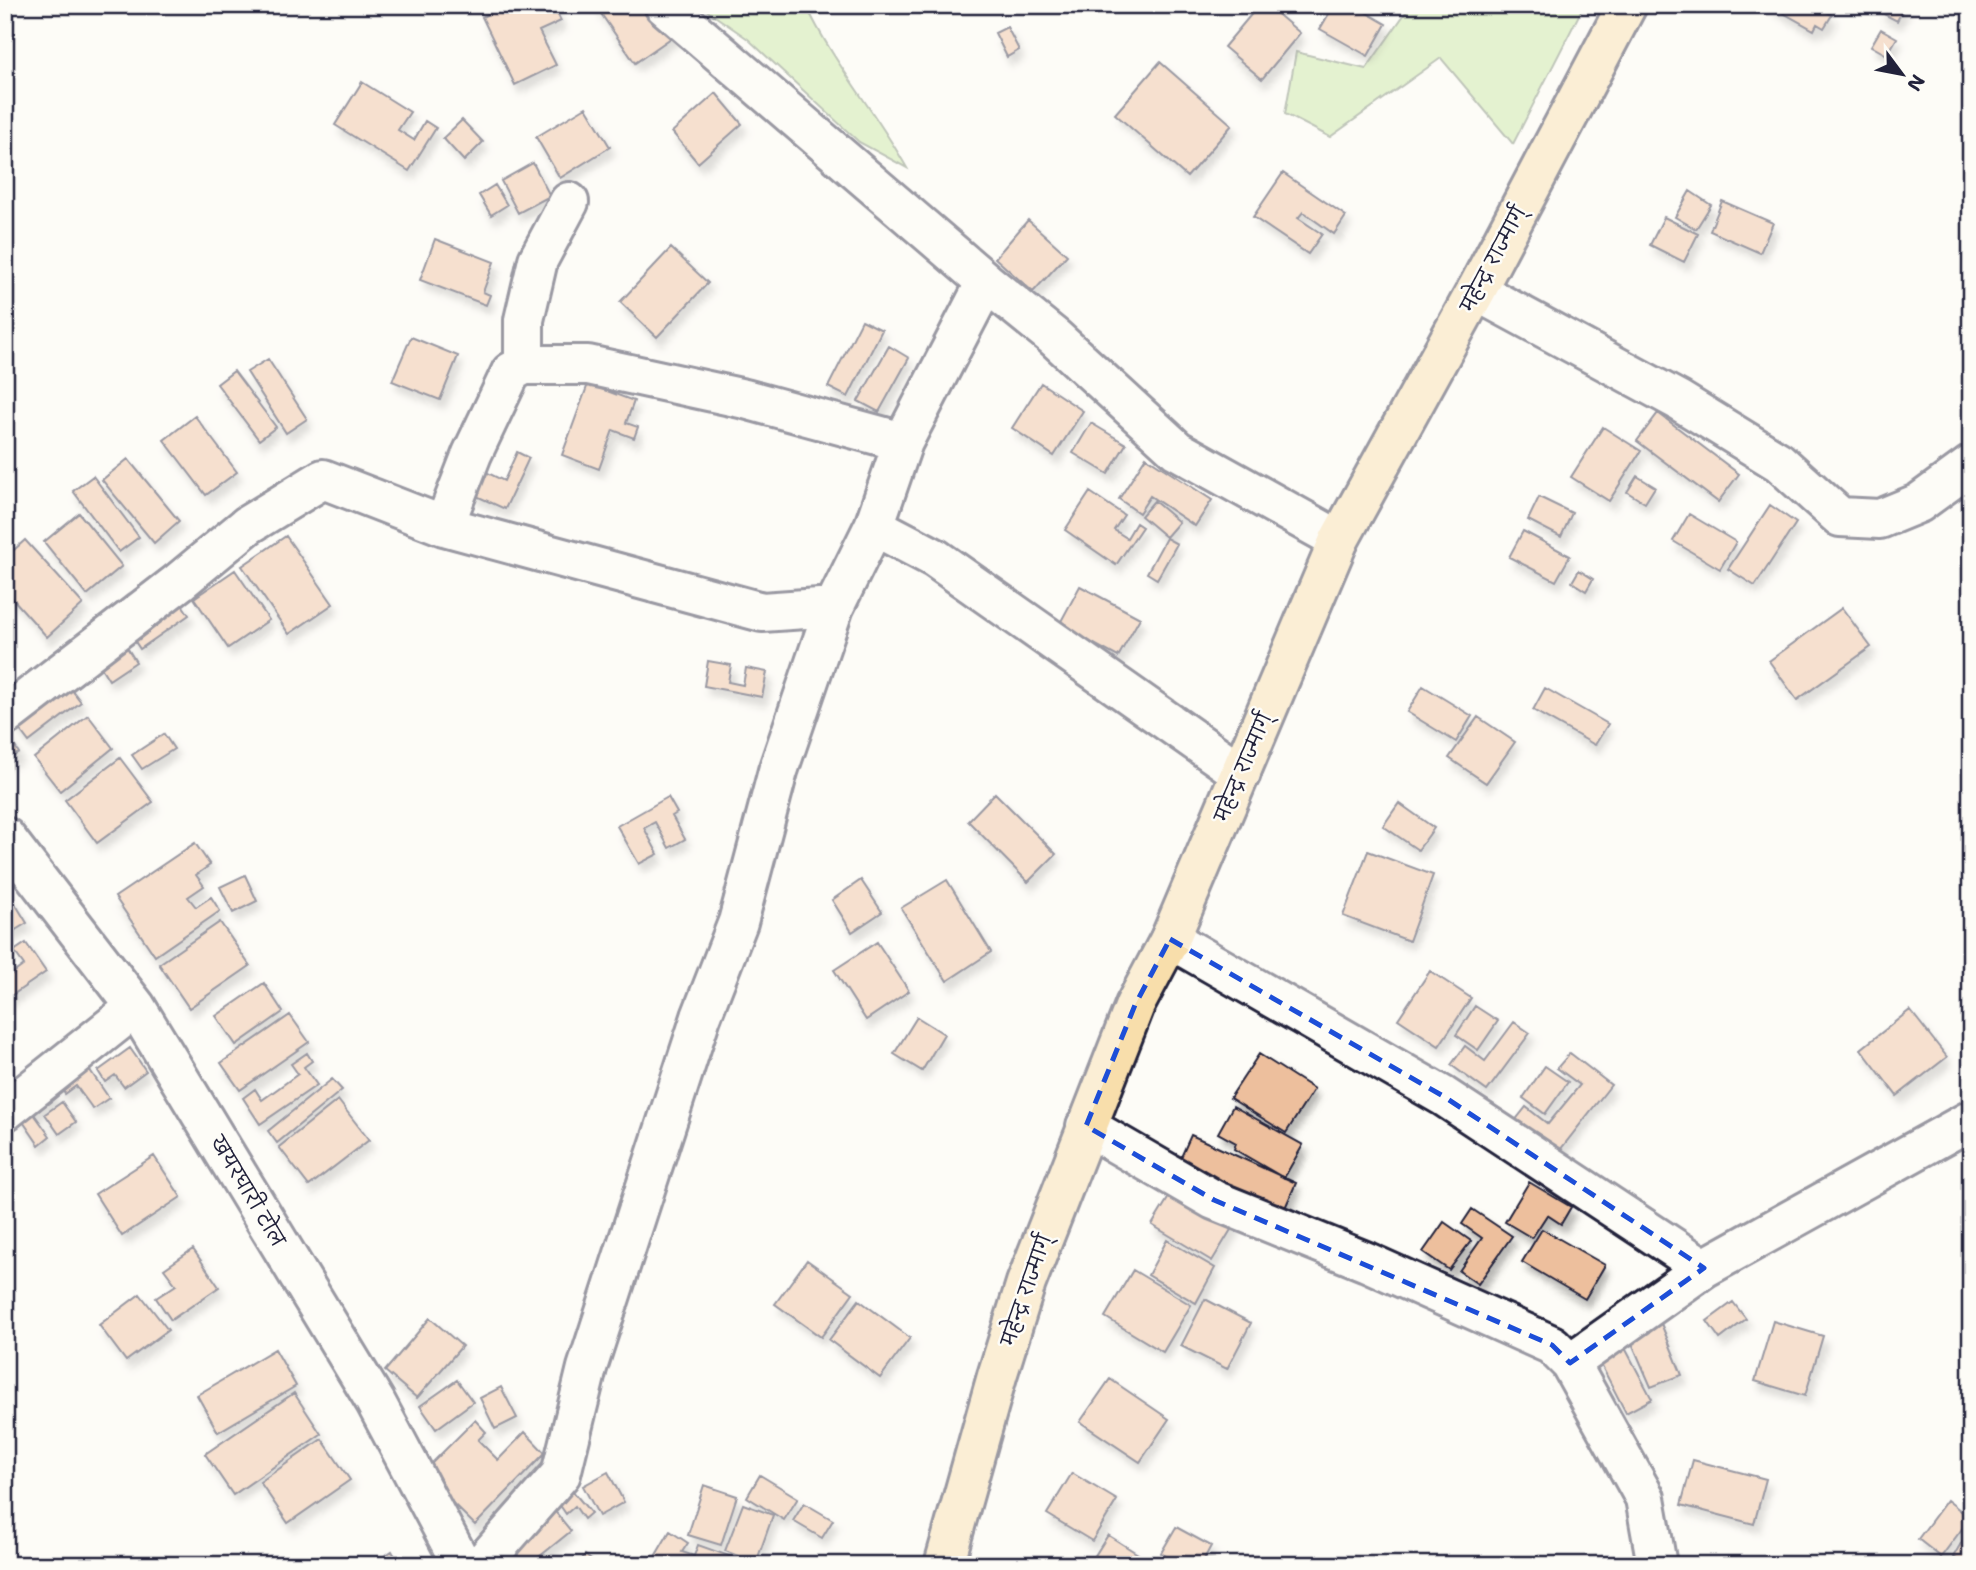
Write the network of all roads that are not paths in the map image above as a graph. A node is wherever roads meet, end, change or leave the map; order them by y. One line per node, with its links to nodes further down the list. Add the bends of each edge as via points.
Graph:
1 (664, 5): 4 (street)
2 (1627, 5): 5 (highway, महेन्द्र राज्मार्ग्)
3 (569, 202): 6 (street, via 538,260 524,320)
4 (986, 282): 7 (street); 11 (street, via 1054,337 1177,450)
5 (1476, 291): 8 (street, via 1678,400 1779,462 1840,517 1880,519 1919,503); 11 (highway, महेन्द्र राज्मार्ग्)
6 (524, 365): 7 (street, via 588,365 745,399); 9 (street, via 511,372)
7 (903, 442): 10 (street)
8 (1971, 465)
9 (444, 526): 12 (street, via 762,612); 13 (street, via 323,480 248,525)
10 (874, 526): 12 (street); 14 (street, via 935,558)
11 (1339, 540): 14 (highway, महेन्द्र राज्मार्ग्)
12 (834, 607): 25 (street, via 778,771 738,922 701,1017 587,1368 561,1474)
13 (5, 716)
14 (1241, 773): 16 (highway, महेन्द्र राज्मार्ग्)
15 (6, 838): 17 (street, खयरघारी टोल)
16 (1170, 939): 20 (highway, महेन्द्र राज्मार्ग्, via 1135,1005); 21 (street, via 1443,1097)
17 (136, 1007): 18 (street); 24 (street, खयरघारी टोल, via 375,1401)
18 (5, 1111)
19 (1971, 1121): 21 (street)
20 (1086, 1126): 22 (street, via 1214,1200 1552,1345); 23 (highway, महेन्द्र राज्मार्ग्, via 1026,1283)
21 (1704, 1268): 22 (street)
22 (1570, 1363): 26 (street, via 1645,1499)
23 (946, 1564)
24 (462, 1565)
25 (481, 1565)
26 (1657, 1565)

